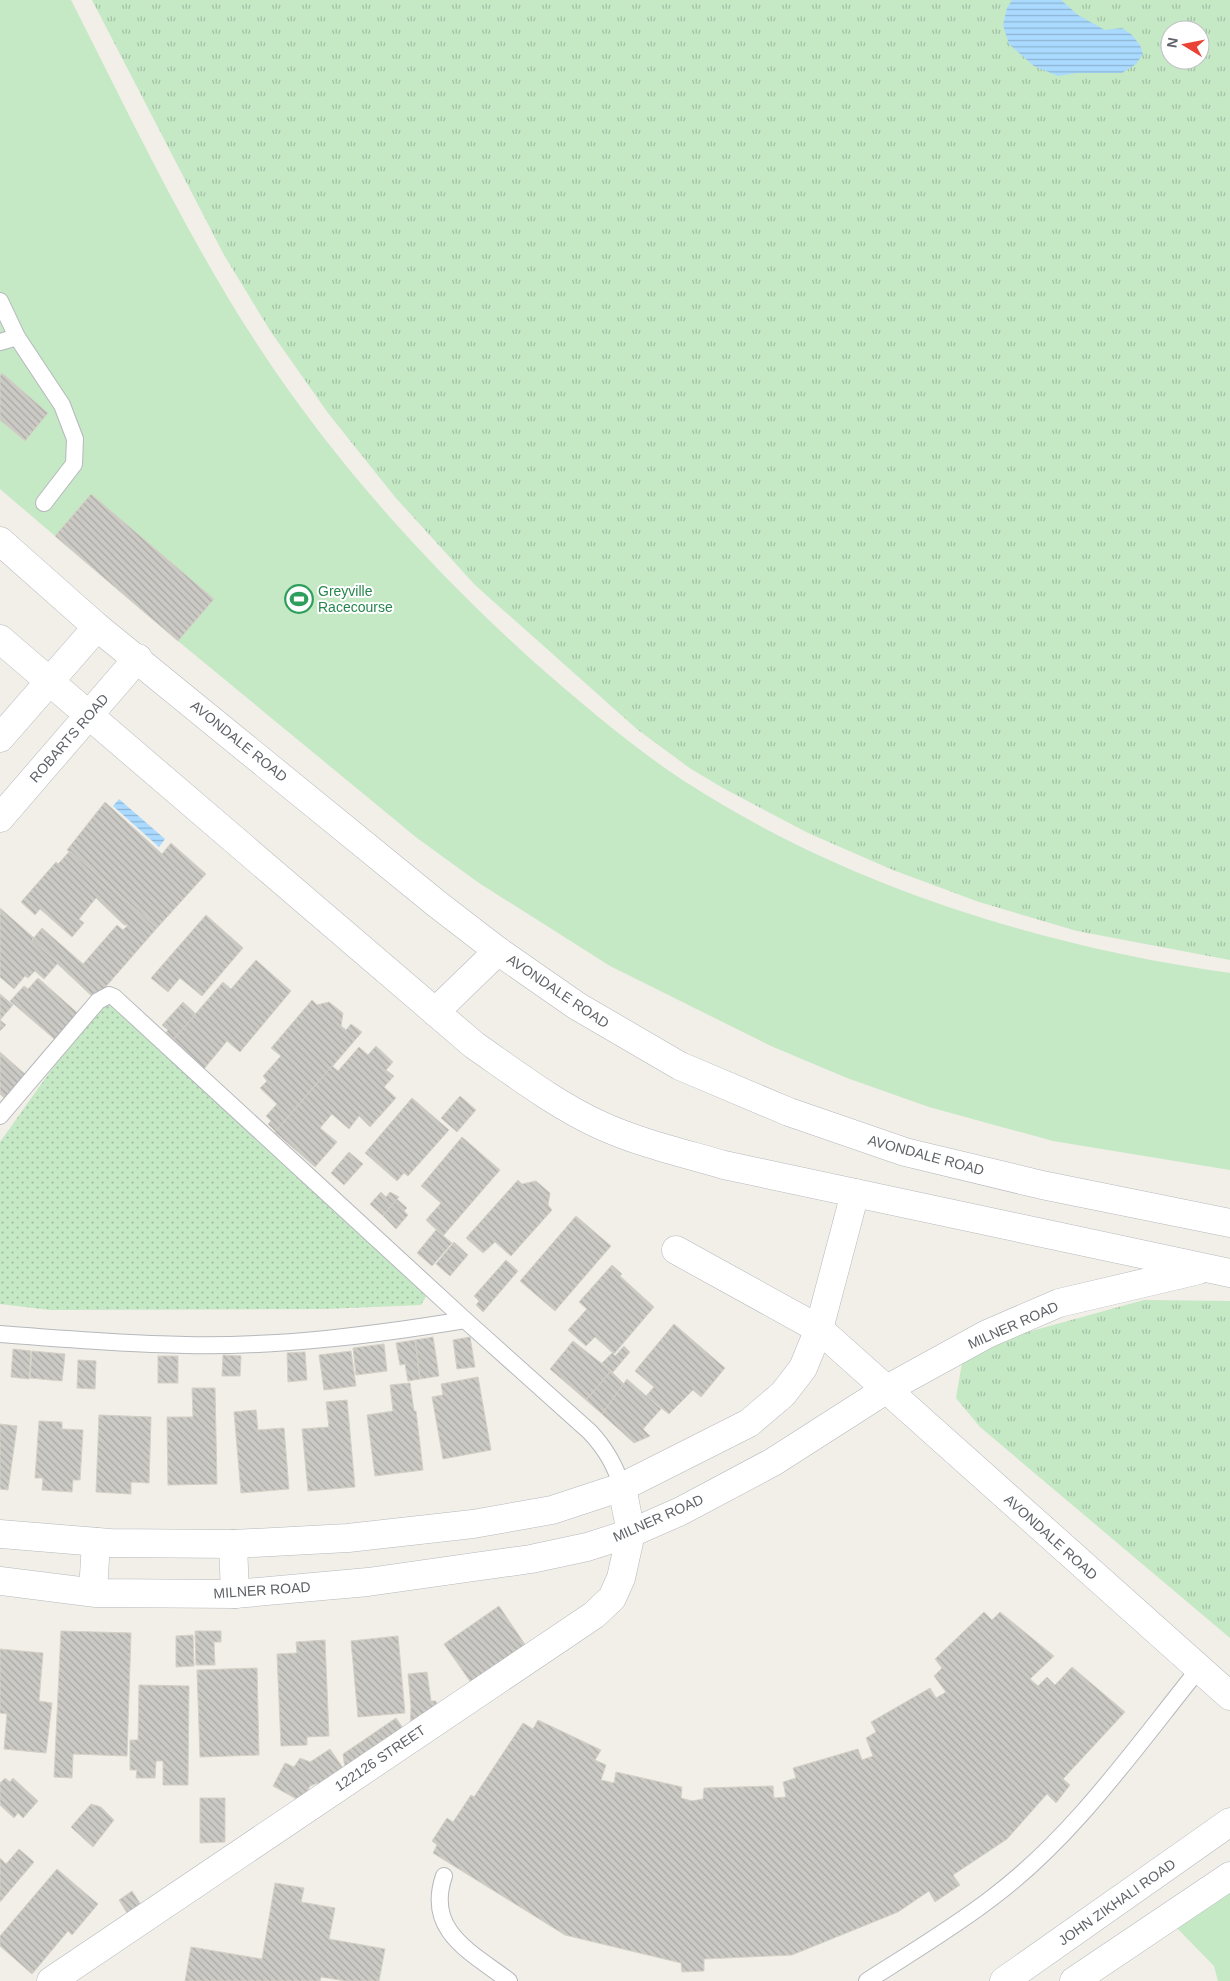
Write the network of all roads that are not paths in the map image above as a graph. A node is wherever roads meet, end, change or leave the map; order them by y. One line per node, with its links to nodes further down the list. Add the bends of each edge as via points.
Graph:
1 (0, 301): 2 (lane)
2 (17, 337): 3 (lane); 4 (lane, via 62,405 74,439 74,464)
3 (0, 342)
4 (44, 503)
5 (0, 541): 6 (street, AVONDALE ROAD)
6 (97, 627): 8 (street, AVONDALE ROAD); 9 (street)
7 (0, 639): 9 (street)
8 (138, 658): 10 (street, ROBARTS ROAD); 13 (street, AVONDALE ROAD)
9 (49, 681): 10 (street); 11 (street)
10 (88, 715): 12 (street, ROBARTS ROAD); 14 (street)
11 (0, 738)
12 (0, 818)
13 (498, 951): 14 (street); 17 (street, AVONDALE ROAD, via 577,1006 680,1066 789,1112 906,1152 1042,1185)
14 (434, 1012): 16 (street, via 498,1062 600,1124 664,1148 724,1165)
15 (0, 1116): 20 (lane, via 98,1001 109,995 114,997)
16 (855, 1194): 19 (street); 21 (street)
17 (1230, 1223)
18 (676, 1250): 21 (street, AVONDALE ROAD)
19 (1219, 1271): 23 (street, MILNER ROAD, via 1059,1303 987,1334)
20 (466, 1320): 22 (lane, via 290,1341 187,1345); 24 (lane, via 605,1448)
21 (819, 1329): 23 (street, AVONDALE ROAD); 24 (street, via 798,1375 783,1394 749,1423)
22 (0, 1334)
23 (887, 1389): 25 (street, MILNER ROAD, via 773,1462 681,1511); 32 (street, AVONDALE ROAD)
24 (622, 1488): 25 (street, 122126 STREET); 28 (street, via 552,1510 473,1524 348,1538)
25 (631, 1533): 31 (street, MILNER ROAD, via 588,1547 531,1559 368,1582); 37 (street, 122126 STREET, via 621,1578 612,1598 594,1615)
26 (0, 1534): 27 (street)
27 (96, 1542): 28 (street); 30 (street)
28 (233, 1544): 31 (street)
29 (0, 1581): 30 (street, MILNER ROAD)
30 (93, 1592): 31 (street, MILNER ROAD)
31 (235, 1594)
32 (1198, 1670): 33 (street, AVONDALE ROAD); 39 (lane, via 1048,1848 993,1897)
33 (1229, 1699)
34 (1230, 1822): 40 (street, JOHN ZIKHALI ROAD)
35 (444, 1876): 38 (lane, via 439,1898 443,1924 461,1944)
36 (1230, 1876): 41 (street)
37 (51, 1981)
38 (509, 1981)
39 (867, 1981)
40 (1004, 1981)
41 (1074, 1981)

